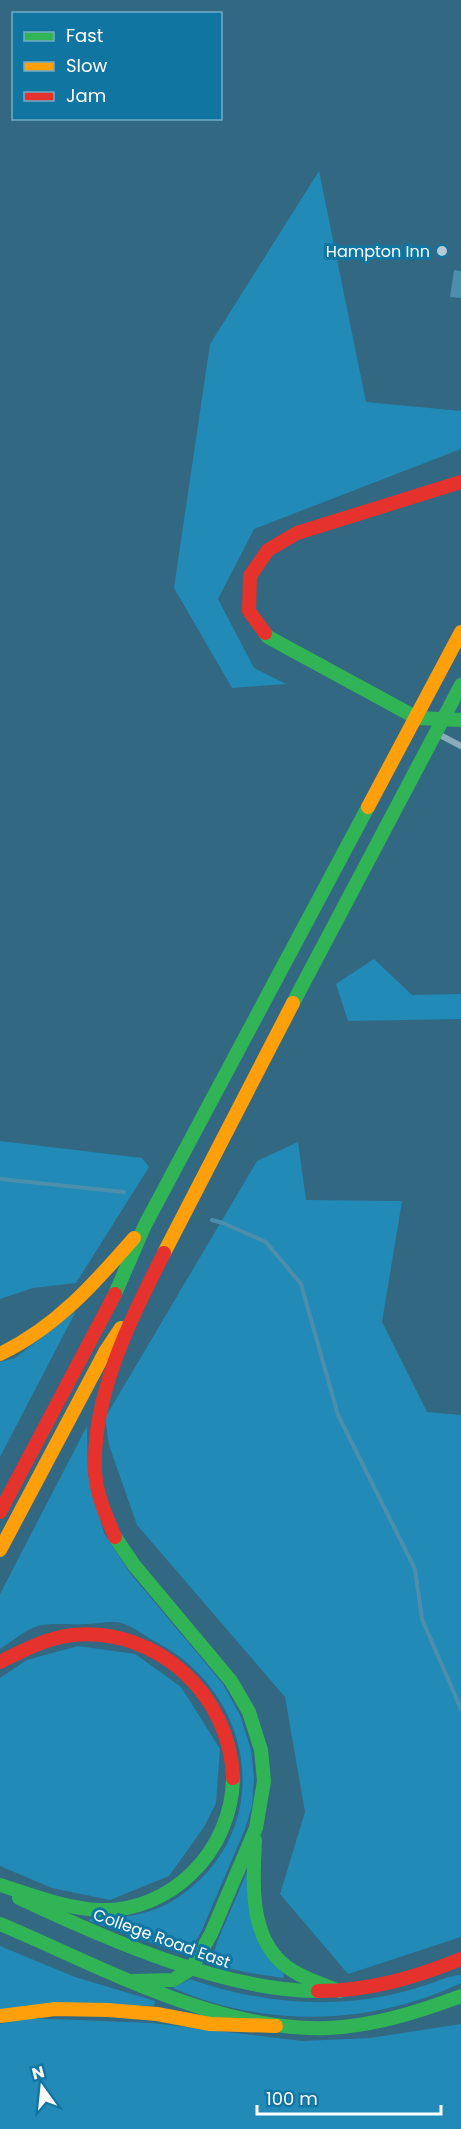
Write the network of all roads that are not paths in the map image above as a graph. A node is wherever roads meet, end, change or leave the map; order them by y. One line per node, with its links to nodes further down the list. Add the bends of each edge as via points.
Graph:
1 (461, 482): 4 (main road, via 297,533 268,550 250,576 249,611 268,637)
2 (461, 632): 4 (main road)
3 (461, 685): 5 (main road)
4 (417, 717): 5 (main road); 7 (street); 9 (main road)
5 (444, 718): 6 (main road); 7 (main road)
6 (461, 720)
7 (436, 733): 8 (street); 10 (main road)
8 (461, 746)
9 (145, 1225): 11 (main road, via 83,1296 46,1328); 12 (main road, via 120,1285)
10 (142, 1297): 13 (main road, via 105,1352); 15 (main road, via 115,1362 98,1419 95,1472 115,1537 231,1681 249,1712 261,1750 264,1781)
11 (0, 1354)
12 (0, 1512)
13 (0, 1550)
14 (0, 1662): 16 (main road, via 16,1650 52,1637 93,1633 139,1643 175,1663 197,1682 219,1715 231,1751 234,1786 227,1821 213,1850 187,1880 148,1903 114,1910 81,1908)
15 (256, 1828): 19 (main road, via 211,1934); 21 (main road, via 252,1896 259,1932 290,1970)
16 (0, 1887): 19 (main road, College Road East, via 72,1923)
17 (0, 1924): 20 (main road)
18 (461, 1959): 21 (main road, College Road East, via 383,1985)
19 (191, 1969): 20 (main road, via 173,1980); 21 (main road, College Road East, via 244,1983)
20 (134, 1981): 24 (main road, via 213,2012)
21 (340, 1991)
22 (461, 1996): 24 (main road, via 379,2022 328,2028)
23 (0, 2016): 24 (main road, via 55,2009 108,2010 210,2024)
24 (276, 2026)

